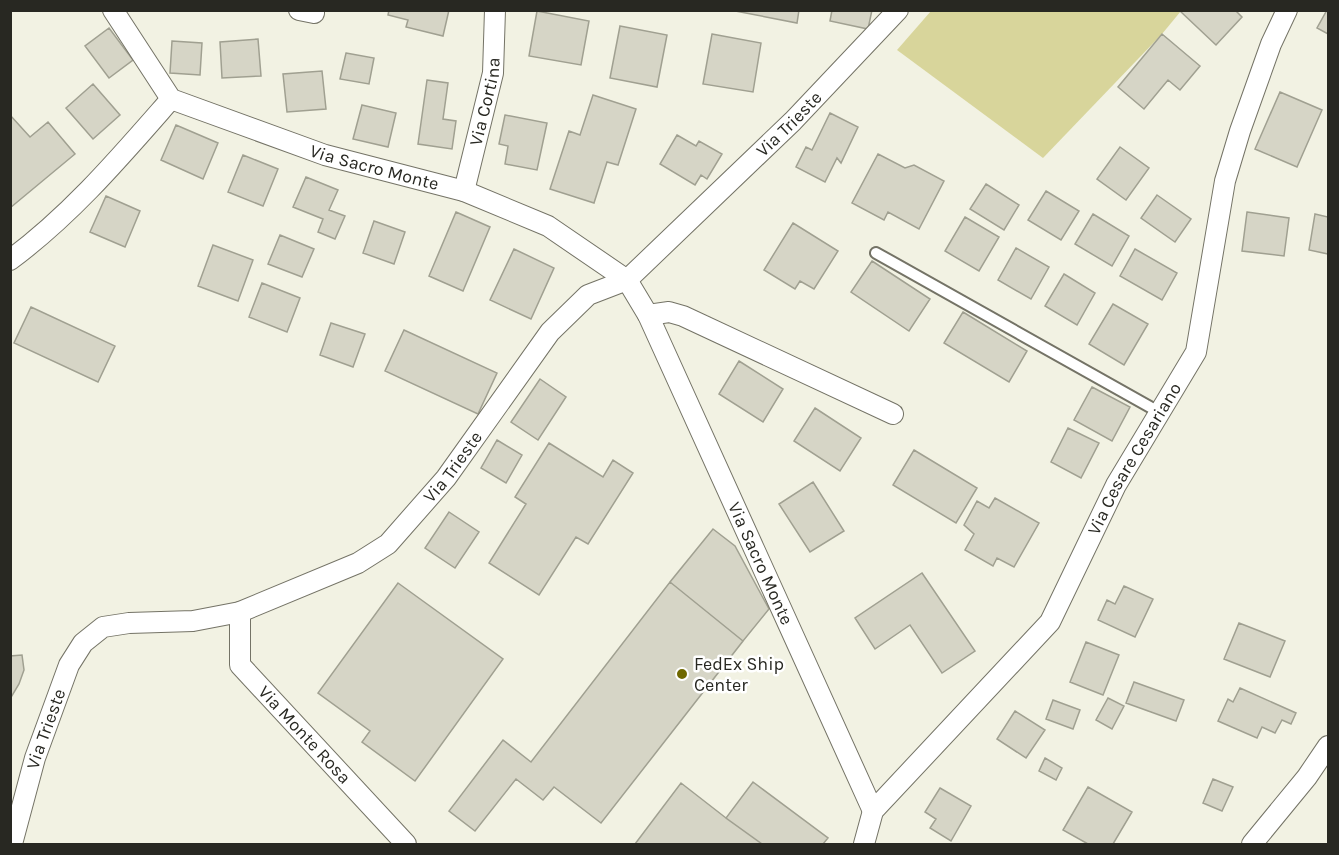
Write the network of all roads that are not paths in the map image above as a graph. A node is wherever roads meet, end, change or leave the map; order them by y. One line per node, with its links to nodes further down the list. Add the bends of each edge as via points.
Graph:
1 (113, 10): 7 (street)
2 (299, 10): 3 (street)
3 (314, 10)
4 (495, 10): 8 (street, Via Cortina, via 493,73)
5 (898, 10): 11 (street, Via Trieste, via 793,121)
6 (1287, 10): 13 (street, Via Cesare Cesariano, via 1263,66 1225,181 1196,352)
7 (171, 99): 8 (street, Via Sacro Monte, via 325,155); 10 (street, via 98,181 36,241)
8 (464, 191): 11 (street, Via Sacro Monte, via 548,226)
9 (876, 253): 13 (lane)
10 (10, 260)
11 (627, 280): 12 (street, Via Sacro Monte); 15 (street, Via Trieste, via 588,295 550,332 446,478 388,544 357,563)
12 (648, 315): 14 (street, via 669,312 683,316); 17 (street, Via Sacro Monte)
13 (1159, 412): 17 (street, Via Cesare Cesariano, via 1116,485 1050,622)
14 (892, 414)
15 (240, 612): 18 (street, Via Trieste, via 193,621 103,627 83,644 69,665 35,758); 19 (street, Via Monte Rosa, via 240,665)
16 (1329, 746): 21 (street)
17 (873, 811): 20 (street, Via Cesare Cesariano)
18 (12, 844)
19 (406, 844)
20 (864, 844)
21 (1252, 844)

